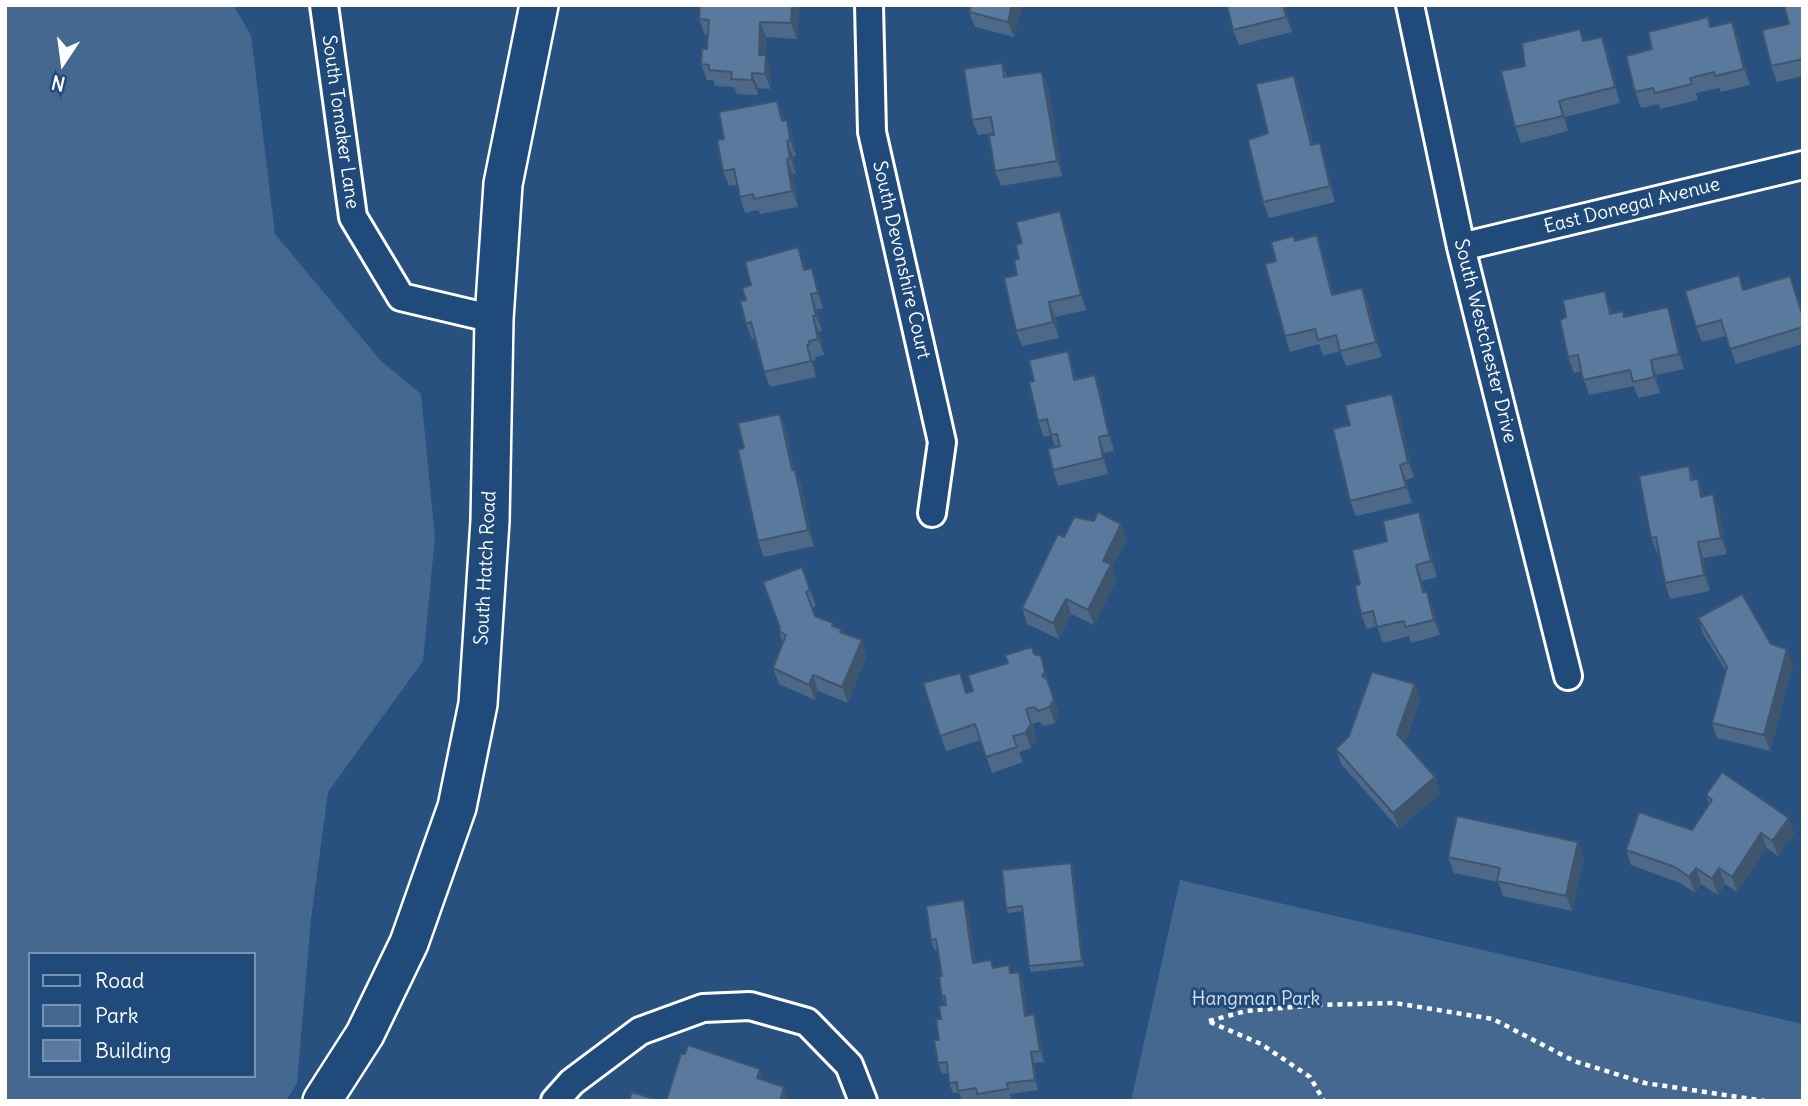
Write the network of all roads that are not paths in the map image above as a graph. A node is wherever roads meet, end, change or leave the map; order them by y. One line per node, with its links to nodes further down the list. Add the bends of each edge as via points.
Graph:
1 (324, 5): 7 (street, South Tomaker Lane, via 353,217 401,297)
2 (539, 5): 7 (main road, South Hatch Road, via 503,184)
3 (869, 5): 8 (street, South Devonshire Court, via 872,132 942,442)
4 (1410, 5): 6 (street, South Westchester Drive)
5 (1803, 165): 6 (street, East Donegal Avenue)
6 (1461, 247): 9 (street, South Westchester Drive)
7 (494, 319): 10 (main road, South Hatch Road, via 490,521 478,704 457,807 409,943 365,1034)
8 (932, 513)
9 (1568, 676)
10 (322, 1101)
11 (555, 1101): 12 (street, via 572,1082 640,1031 703,1008 750,1006 807,1022 849,1065)
12 (863, 1101)

